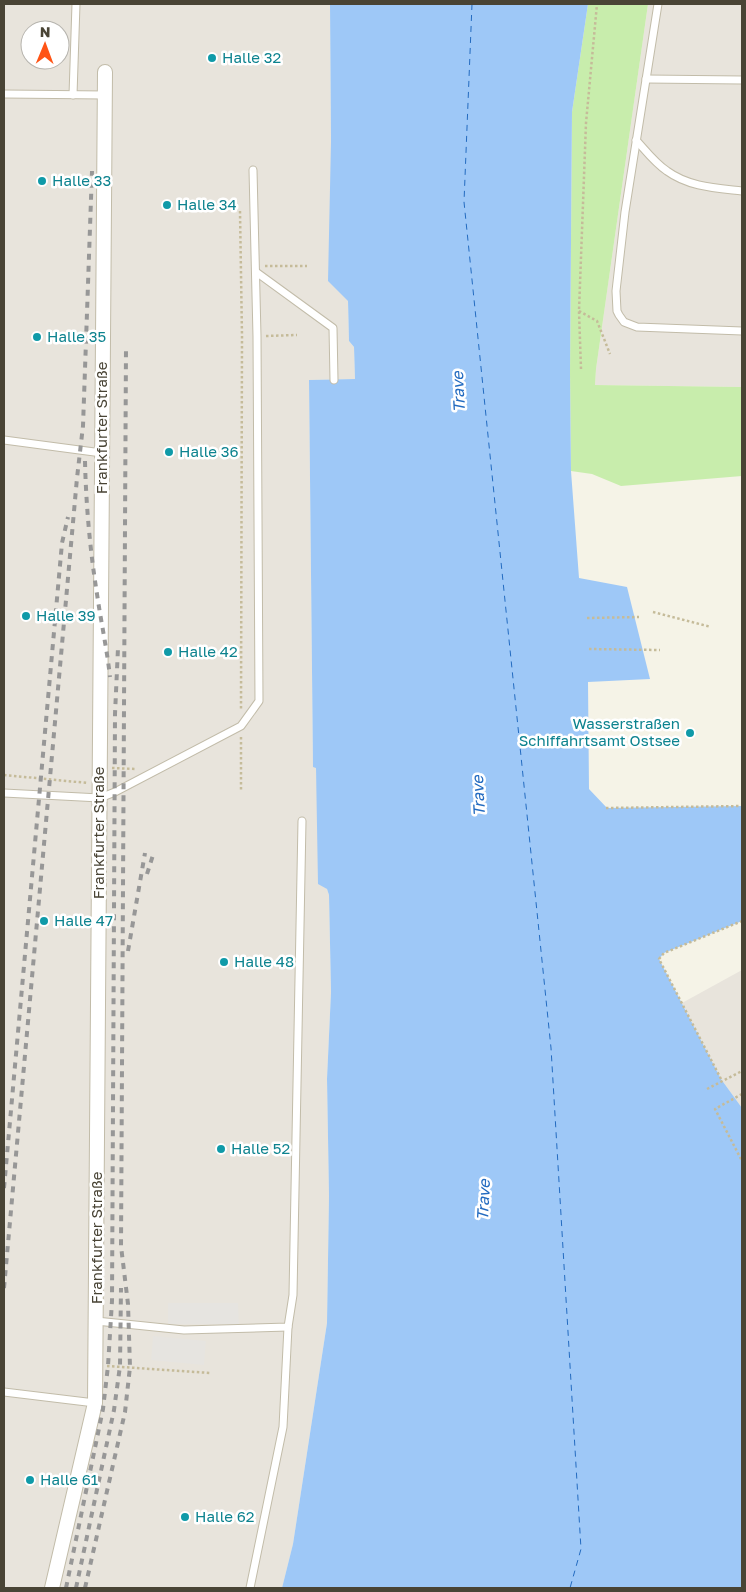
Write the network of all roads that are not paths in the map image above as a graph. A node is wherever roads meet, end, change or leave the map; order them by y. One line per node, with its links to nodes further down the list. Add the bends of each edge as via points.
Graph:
1 (76, 4): 7 (lane)
2 (658, 4): 4 (lane)
3 (105, 72): 8 (street, Frankfurter Straße)
4 (646, 78): 5 (lane); 9 (lane)
5 (742, 80)
6 (4, 94): 7 (lane)
7 (74, 95): 8 (lane)
8 (104, 95): 16 (street, Frankfurter Straße)
9 (636, 140): 11 (lane, via 665,170 679,179 696,185); 13 (lane, via 618,271 617,310 624,322 637,327)
10 (253, 170): 12 (lane)
11 (742, 191)
12 (256, 269): 14 (lane, via 333,328); 18 (lane, via 259,700 241,726 124,789)
13 (742, 330)
14 (334, 380)
15 (4, 440): 16 (lane)
16 (102, 453): 18 (street, Frankfurter Straße)
17 (4, 793): 18 (lane)
18 (100, 798): 20 (street, Frankfurter Straße)
19 (302, 821): 21 (lane, via 293,1295)
20 (96, 1321): 21 (lane, via 184,1330); 23 (street, Frankfurter Straße)
21 (288, 1327): 25 (lane, via 283,1427)
22 (4, 1392): 23 (lane)
23 (95, 1403): 24 (street, Frankfurter Straße)
24 (52, 1588)
25 (250, 1588)

